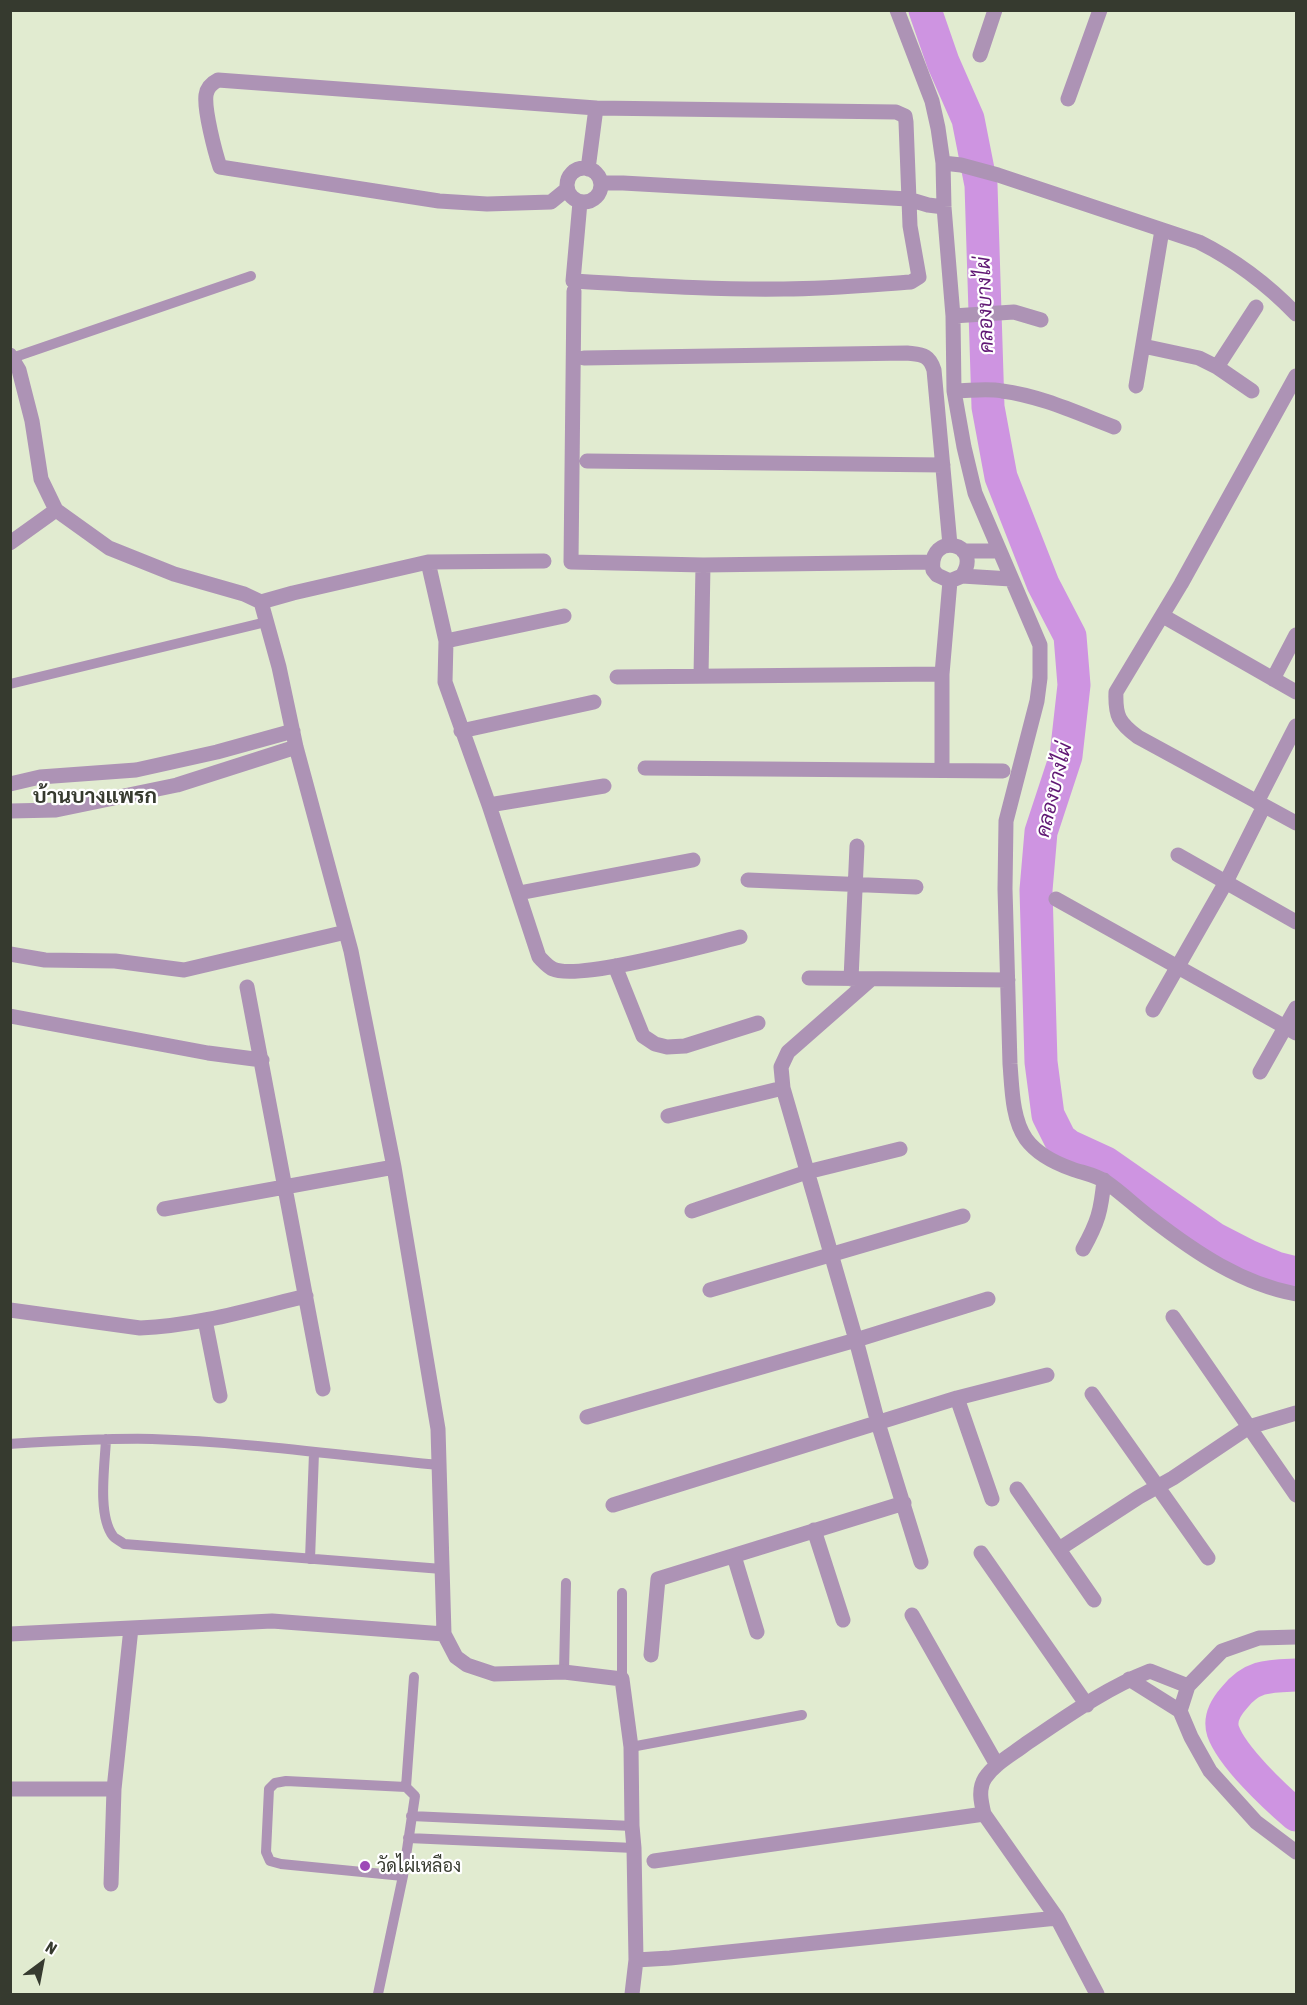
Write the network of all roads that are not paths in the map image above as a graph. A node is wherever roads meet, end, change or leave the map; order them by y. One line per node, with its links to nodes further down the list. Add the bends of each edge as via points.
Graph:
1 (897, 10): 7 (street, via 932,101)
2 (995, 10): 4 (street)
3 (1100, 10): 5 (street)
4 (980, 55)
5 (1068, 99)
6 (596, 108): 8 (street); 10 (street, via 218,80 206,93 220,167 439,201 551,202); 11 (street, via 896,112 905,116 906,123)
7 (943, 163): 13 (street); 14 (street, via 998,175)
8 (588, 169): 9 (street); 10 (street, via 575,171)
9 (601, 183): 11 (street); 12 (street, via 596,198)
10 (567, 189): 12 (street)
11 (908, 199): 12 (street, via 919,277 911,282 784,289 573,281); 13 (street)
12 (580, 202)
13 (944, 207): 19 (street)
14 (1162, 230): 18 (street, via 1226,256 1253,274); 21 (street)
15 (251, 276): 22 (lane)
16 (574, 291): 39 (street, via 571,562)
17 (1256, 307): 24 (street)
18 (1296, 314)
19 (953, 316): 20 (street, via 1014,312); 27 (street)
20 (1041, 320)
21 (1143, 346): 24 (street, via 1200,358); 26 (street)
22 (11, 357): 32 (street, via 19,370 32,421 41,479)
23 (584, 358): 31 (street, via 907,352 924,356 931,360 934,370)
24 (1217, 367): 28 (street)
25 (1296, 376): 44 (street)
26 (1137, 386)
27 (954, 391): 29 (street, via 999,390 1049,402); 35 (street, via 975,493)
28 (1252, 392)
29 (1114, 427)
30 (587, 461): 31 (street)
31 (943, 465): 34 (street)
32 (56, 510): 33 (street); 42 (street, via 109,548)
33 (10, 543)
34 (957, 548): 35 (street); 38 (street, via 943,546); 40 (street, via 967,556 968,564)
35 (999, 551): 41 (street)
36 (544, 561): 37 (street)
37 (428, 562): 42 (street); 47 (street)
38 (932, 562): 39 (street); 40 (street, via 937,575)
39 (703, 565): 49 (street)
40 (956, 579): 41 (street); 48 (street)
41 (1011, 579): 86 (street, via 1040,645 1040,678 1006,821)
42 (261, 602): 45 (street)
43 (564, 616): 47 (street)
44 (1163, 616): 51 (street); 64 (street, via 1116,692 1115,709 1123,726)
45 (267, 622): 52 (lane); 56 (street)
46 (1296, 635): 51 (street)
47 (446, 640): 57 (street, via 445,682)
48 (942, 674): 49 (street); 60 (street)
49 (701, 676): 50 (street)
50 (617, 677)
51 (1273, 679): 53 (street)
52 (10, 684)
53 (1296, 692)
54 (594, 702): 57 (street)
55 (1296, 726): 64 (street)
56 (293, 731): 58 (street); 62 (street, via 136,770 40,777)
57 (461, 731): 65 (street)
58 (296, 747): 66 (street, via 177,785 56,810); 78 (street)
59 (645, 768): 60 (street)
60 (942, 770): 61 (street)
61 (1003, 771)
62 (10, 784)
63 (604, 786): 65 (street)
64 (1260, 804): 67 (street); 72 (street)
65 (489, 805): 75 (street)
66 (10, 811)
67 (1296, 823)
68 (857, 846): 73 (street)
69 (1178, 855): 72 (street)
70 (693, 860): 75 (street)
71 (748, 880): 73 (street)
72 (1226, 882): 77 (street); 82 (street)
73 (855, 884): 74 (street); 84 (street)
74 (916, 887)
75 (519, 892): 81 (street, via 539,957 552,969 570,972)
76 (1056, 899): 82 (street)
77 (1296, 922)
78 (346, 933): 80 (street, via 184,970); 98 (street)
79 (740, 937): 81 (street)
80 (10, 954)
81 (615, 966): 91 (street, via 643,1036 655,1044 685,1046)
82 (1176, 968): 89 (street); 92 (street)
83 (809, 978): 84 (street)
84 (851, 979): 85 (street)
85 (870, 980): 86 (street); 95 (street, via 788,1052 781,1067)
86 (1008, 980): 100 (street, via 1012,1088 1018,1124 1041,1154)
87 (247, 987): 93 (street)
88 (1296, 1008): 92 (street)
89 (1153, 1010)
90 (10, 1016): 93 (street)
91 (758, 1023)
92 (1291, 1030): 94 (street)
93 (262, 1060): 101 (street)
94 (1260, 1072)
95 (783, 1088): 96 (street); 99 (street)
96 (668, 1116)
97 (900, 1149): 99 (street)
98 (394, 1167): 101 (street); 127 (street, via 438,1429)
99 (807, 1172): 103 (street); 106 (street)
100 (1104, 1180): 105 (street, via 1101,1212); 108 (street, via 1222,1268 1272,1290)
101 (284, 1188): 102 (street); 109 (street)
102 (165, 1209)
103 (692, 1211)
104 (963, 1216): 106 (street)
105 (1083, 1249)
106 (831, 1255): 107 (street); 114 (street)
107 (710, 1290)
108 (1296, 1294)
109 (306, 1296): 113 (street); 116 (street)
110 (988, 1299): 114 (street)
111 (10, 1310): 113 (street, via 140,1328)
112 (1173, 1317): 123 (street)
113 (205, 1320): 118 (street)
114 (856, 1340): 121 (street); 122 (street)
115 (1047, 1375): 119 (street)
116 (323, 1389)
117 (1092, 1394): 128 (street)
118 (220, 1396)
119 (957, 1398): 122 (street); 131 (street)
120 (1296, 1413): 123 (street)
121 (587, 1417)
122 (878, 1423): 132 (street); 133 (street)
123 (1249, 1427): 128 (street); 130 (street)
124 (106, 1439): 125 (lane); 126 (lane, via 216,1443); 139 (lane, via 106,1522 113,1537 124,1544)
125 (10, 1444)
126 (314, 1453): 127 (lane); 139 (lane)
127 (439, 1465): 141 (street)
128 (1158, 1486): 135 (street); 138 (street)
129 (1017, 1489): 135 (street)
130 (1296, 1495)
131 (992, 1499)
132 (904, 1503): 134 (street); 140 (street)
133 (613, 1504)
134 (814, 1530): 137 (street); 146 (street)
135 (1059, 1549): 144 (street)
136 (981, 1553): 158 (street)
137 (734, 1556): 148 (street); 152 (street, via 658,1579)
138 (1208, 1558)
139 (310, 1559): 141 (lane)
140 (921, 1562)
141 (442, 1569): 150 (street)
142 (566, 1583): 153 (lane)
143 (622, 1593): 155 (lane)
144 (1094, 1600)
145 (912, 1615): 162 (street)
146 (843, 1620)
147 (131, 1628): 149 (street); 150 (street, via 272,1622); 165 (street)
148 (757, 1632)
149 (10, 1634)
150 (444, 1634): 153 (street, via 456,1657 494,1674)
151 (1296, 1637): 157 (street, via 1258,1638 1222,1651)
152 (651, 1655)
153 (564, 1672): 155 (street)
154 (414, 1677): 163 (lane)
155 (622, 1679): 161 (street)
156 (1129, 1679): 157 (street, via 1150,1671); 158 (street); 159 (street)
157 (1188, 1686): 159 (street)
158 (1087, 1705): 162 (street)
159 (1180, 1711): 171 (street, via 1210,1771 1256,1822)
160 (802, 1715): 161 (lane)
161 (631, 1747): 168 (street)
162 (997, 1765): 166 (street, via 984,1780 980,1793)
163 (406, 1787): 167 (lane, via 416,1796); 173 (lane, via 275,1783 269,1789 266,1852 270,1861 281,1864)
164 (10, 1789): 165 (street)
165 (114, 1789): 174 (street)
166 (984, 1814): 172 (street); 175 (street)
167 (411, 1816): 168 (lane); 169 (lane)
168 (632, 1826): 170 (street)
169 (408, 1838): 170 (lane); 173 (lane)
170 (634, 1848): 176 (street)
171 (1296, 1852)
172 (654, 1861)
173 (403, 1876): 177 (lane)
174 (111, 1884)
175 (1057, 1918): 176 (street); 179 (street)
176 (636, 1960): 178 (street)
177 (378, 1995)
178 (632, 1995)
179 (1097, 1995)

